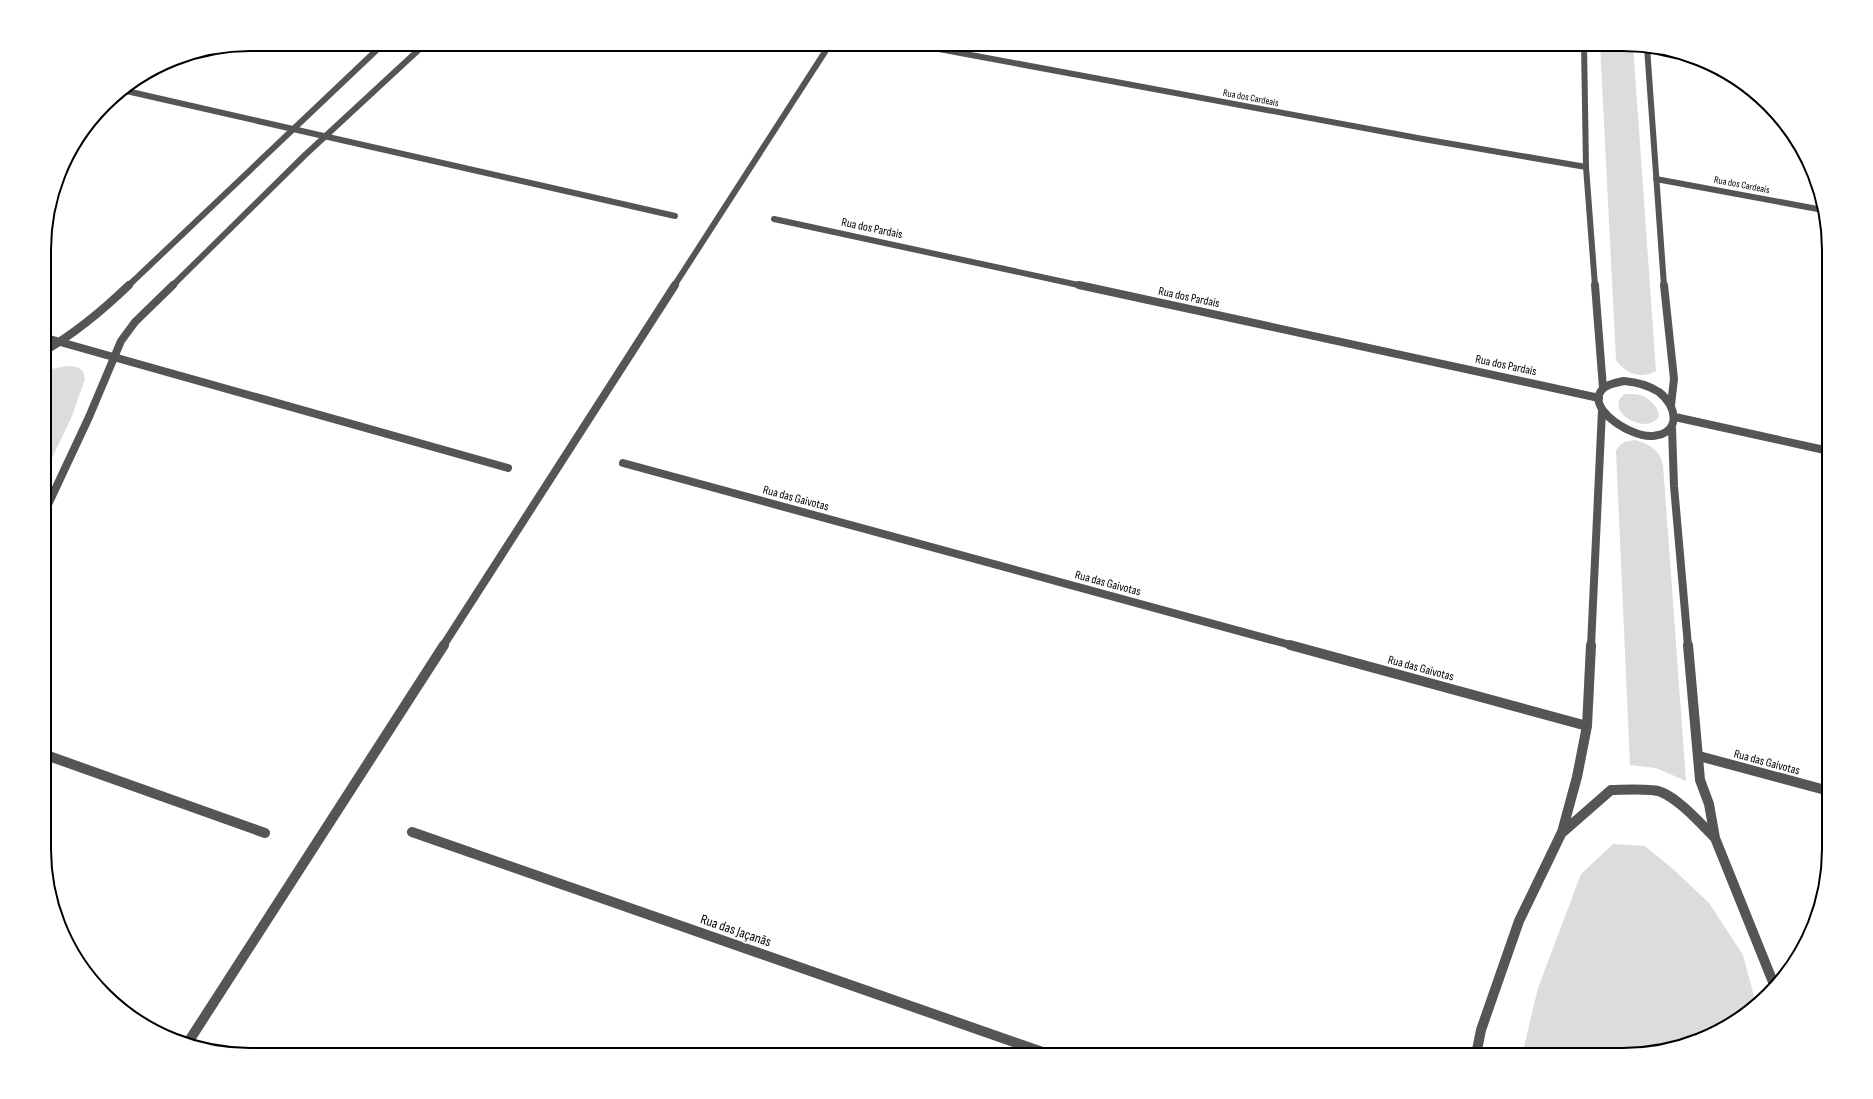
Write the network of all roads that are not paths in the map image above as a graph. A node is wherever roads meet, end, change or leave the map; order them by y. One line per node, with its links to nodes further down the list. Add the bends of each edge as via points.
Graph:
1 (376, 51): 8 (lane)
2 (417, 51): 9 (lane)
3 (825, 51): 38 (lane)
4 (950, 51): 10 (lane, Rua dos Cardeais)
5 (1584, 51): 10 (lane)
6 (1647, 53): 11 (lane)
7 (129, 92): 8 (lane)
8 (294, 129): 9 (lane); 16 (lane, via 96,316)
9 (325, 136): 13 (lane); 18 (lane, via 135,322 121,341)
10 (1586, 167): 19 (lane)
11 (1656, 179): 12 (lane, Rua dos Cardeais); 21 (lane, via 1674,379)
12 (1817, 209)
13 (674, 216)
14 (774, 219): 20 (lane, Rua dos Pardais)
15 (51, 339): 16 (lane)
16 (60, 342): 17 (lane); 18 (lane)
17 (51, 347)
18 (114, 357): 27 (lane); 28 (lane)
19 (1603, 388): 20 (lane); 21 (lane, via 1612,382 1637,382 1662,395)
20 (1599, 398): 22 (lane)
21 (1671, 405): 23 (lane)
22 (1602, 410): 24 (lane, via 1619,427 1642,436 1654,436); 29 (lane)
23 (1675, 418): 24 (lane); 25 (lane)
24 (1672, 428): 30 (lane, via 1676,502)
25 (1822, 450)
26 (623, 463): 29 (lane, Rua das Gaivotas)
27 (508, 468)
28 (51, 498)
29 (1587, 726): 34 (lane, via 1578,777)
30 (1699, 756): 32 (lane, Rua das Gaivotas); 36 (lane, via 1700,780)
31 (51, 758): 35 (lane)
32 (1822, 789)
33 (412, 832): 39 (lane, Rua das Jaçanãs)
34 (1562, 832): 36 (lane, via 1611,790 1636,790 1660,791 1688,810); 40 (lane, via 1519,920 1481,1030)
35 (265, 833)
36 (1715, 838): 37 (lane)
37 (1772, 981)
38 (191, 1038)
39 (1031, 1048)
40 (1477, 1048)

